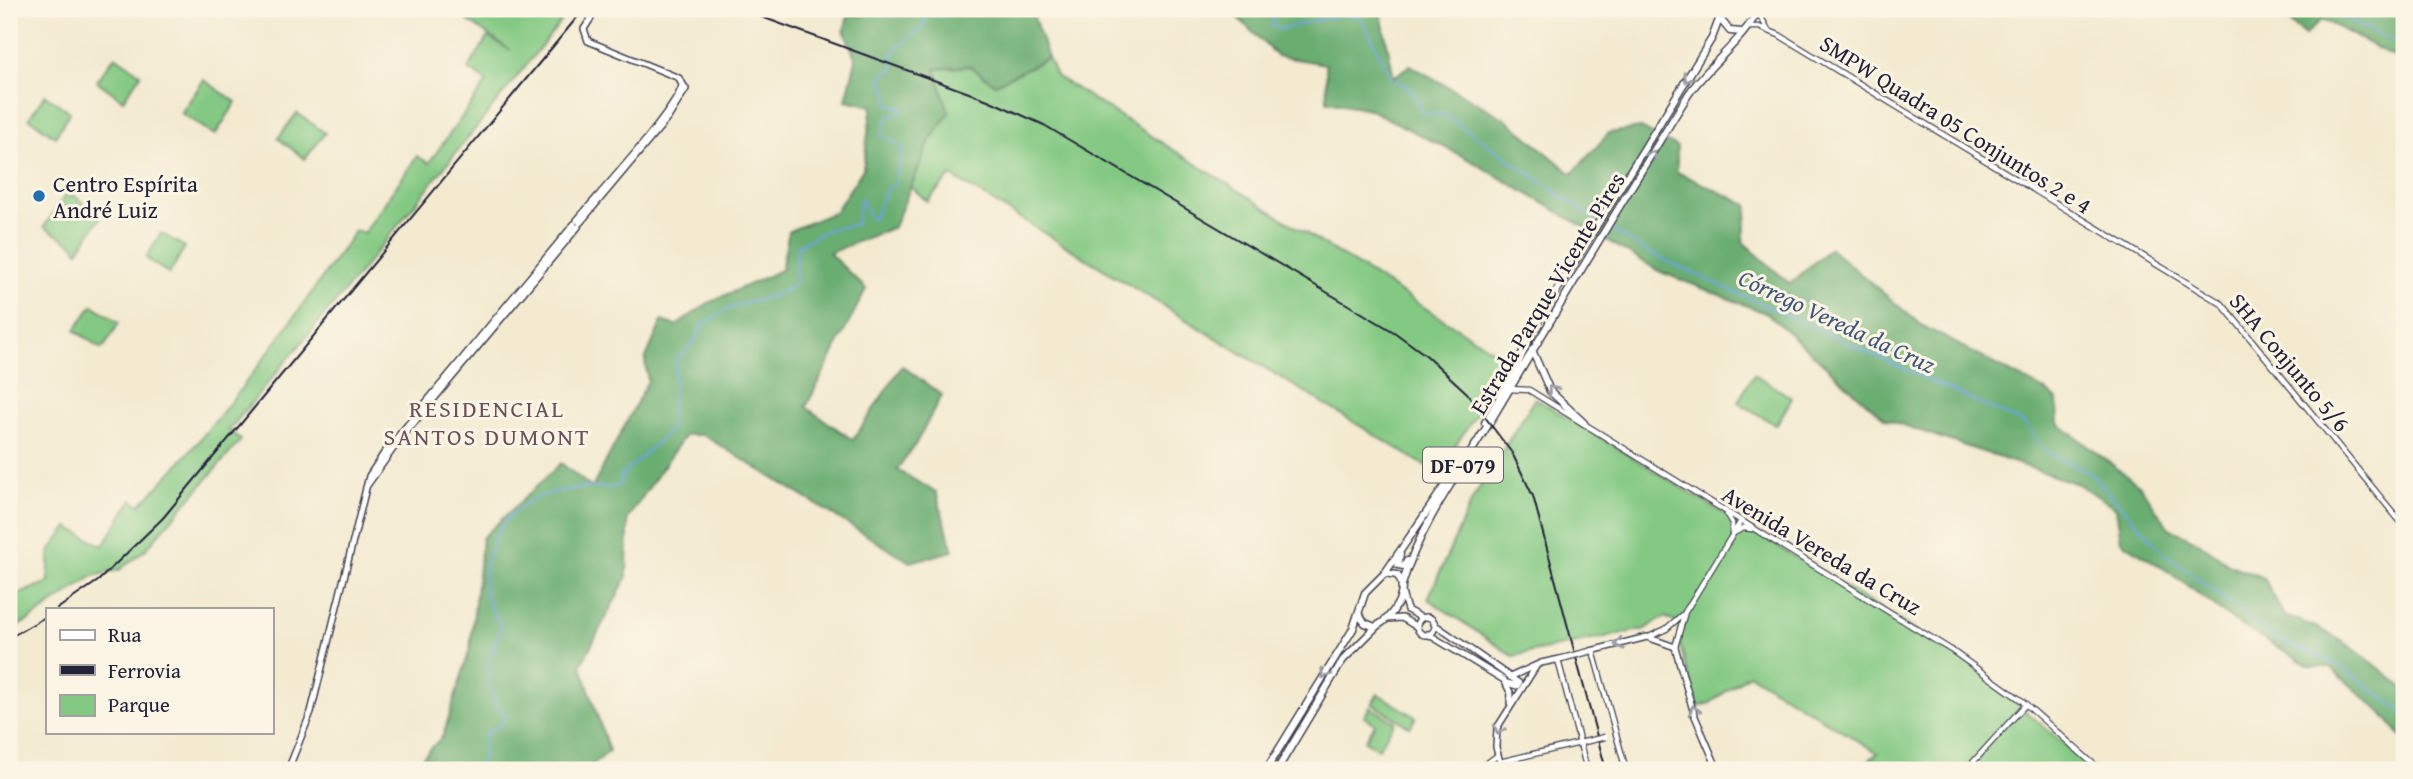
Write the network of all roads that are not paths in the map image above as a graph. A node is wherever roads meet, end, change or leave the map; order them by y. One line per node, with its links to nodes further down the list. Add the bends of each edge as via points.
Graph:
1 (597, 9): 47 (main road, via 584,29 588,41 685,83 681,96 451,375 366,487 311,712)
2 (1723, 9): 4 (main road, DF-079)
3 (1758, 10): 5 (street, SMPW Quadra 05 Conjuntos 2 e 4); 6 (main road, DF-079)
4 (1720, 18): 6 (main road, via 1730,31); 9 (main road, Estrada Parque Vicente Pires / DF-079, one-way to 9)
5 (1768, 29): 6 (street, SMPW Quadra 05 Conjuntos 2 e 4); 11 (street, SMPW Quadra 05 Conjuntos 2 e 4)
6 (1744, 30): 9 (main road, Estrada Parque Vicente Pires / DF-079, one-way to 6, via 1616,213 1696,84)
7 (9, 203): 8 (street)
8 (9, 218)
9 (1596, 236): 13 (main road, Estrada Parque Vicente Pires / DF-079); 19 (main road, Estrada Parque Vicente Pires / DF-079, via 1535,326 1481,429)
10 (2131, 241): 11 (street)
11 (2120, 245): 12 (street, SMPW Quadra 05 Conjuntos 2 e 4)
12 (2126, 248): 18 (street, SHA Conjunto 5/6, via 2222,304)
13 (1532, 350): 14 (main road, Estrada Parque Vicente Pires / DF-079); 15 (main road, one-way to 13, via 1550,391)
14 (1509, 389): 15 (street, Avenida Vereda da Cruz, via 1529,390); 22 (main road, Estrada Parque Vicente Pires / DF-079)
15 (1584, 423): 16 (street, Avenida Vereda da Cruz)
16 (1719, 508): 17 (street, Avenida Vereda da Cruz); 20 (street, via 1731,520)
17 (1741, 521): 20 (street); 21 (street, Avenida Vereda da Cruz)
18 (2404, 526)
19 (1415, 529): 22 (main road, via 1398,565 1404,566); 23 (main road, Estrada Parque Vicente Pires / DF-079)
20 (1732, 534): 21 (street, via 1746,528); 25 (street)
21 (1767, 537): 41 (street, Avenida Vereda da Cruz, via 1942,643 2021,700)
22 (1421, 540): 24 (main road, Estrada Parque Vicente Pires / DF-079)
23 (1385, 573): 24 (main road, via 1397,575); 26 (main road, DF-079, via 1365,593)
24 (1402, 588): 27 (main road, via 1407,610); 28 (main road, DF-079)
25 (1685, 612): 33 (street, via 1666,629); 34 (street)
26 (1359, 615): 30 (main road, via 1365,623); 48 (main road, DF-079, one-way to 48)
27 (1422, 618): 29 (main road); 31 (main road)
28 (1387, 619): 30 (main road, DF-079); 31 (main road, via 1402,618)
29 (1434, 624): 32 (main road); 38 (main road)
30 (1377, 626): 49 (main road, DF-079, via 1343,660)
31 (1417, 627): 32 (main road)
32 (1428, 634): 39 (main road)
33 (1647, 637): 34 (main road); 35 (main road, one-way to 35)
34 (1675, 647): 53 (main road, one-way to 34, via 1694,714)
35 (1592, 651): 36 (main road, bridge); 43 (street)
36 (1559, 660): 37 (main road); 44 (street)
37 (1537, 665): 38 (main road); 40 (main road)
38 (1511, 675): 39 (main road); 39 (main road, via 1519,684)
39 (1507, 683): 40 (main road)
40 (1510, 706): 46 (main road, one-way to 46, via 1496,734)
41 (2023, 708): 42 (street); 42 (street); 56 (street)
42 (2032, 710): 57 (street)
43 (1615, 734): 44 (street, bridge); 52 (street)
44 (1581, 743): 46 (street); 51 (street)
45 (1490, 763): 46 (street); 46 (street); 50 (street)
46 (1500, 764)
47 (288, 770)
48 (1266, 770)
49 (1277, 770)
50 (1478, 770)
51 (1587, 770)
52 (1626, 770)
53 (1718, 770)
54 (1911, 770): 55 (street)
55 (1935, 770)
56 (1966, 770)
57 (2100, 770)

